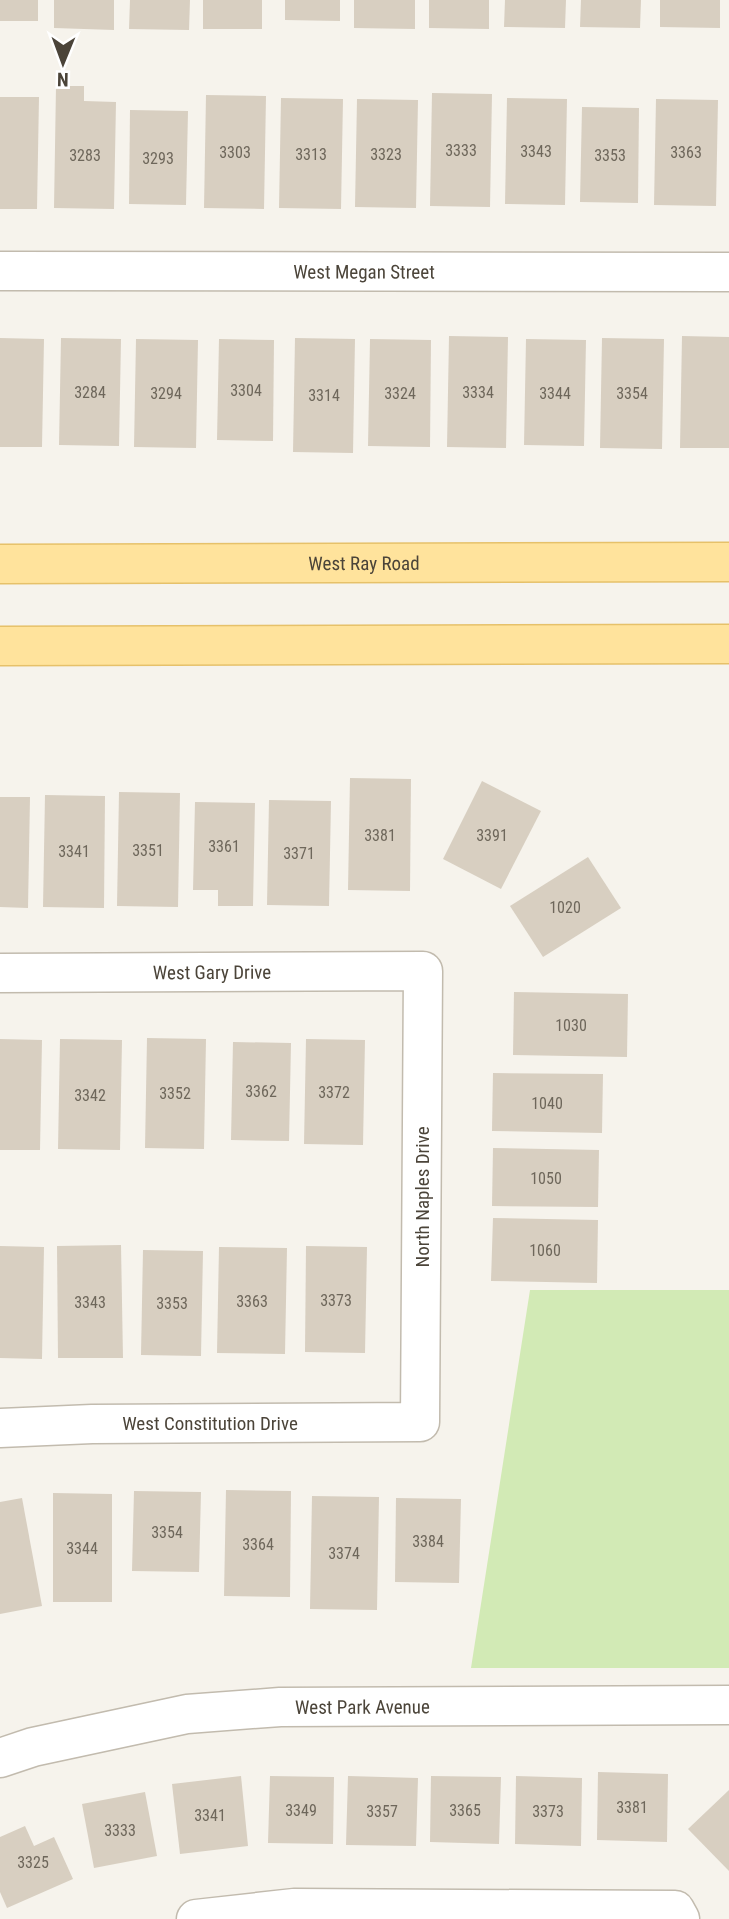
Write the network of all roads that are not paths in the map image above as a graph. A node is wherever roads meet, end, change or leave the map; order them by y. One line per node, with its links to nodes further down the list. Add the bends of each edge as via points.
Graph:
1 (0, 271): 2 (street, West Megan Street)
2 (729, 272)
3 (729, 562): 4 (main road, West Ray Road)
4 (0, 564)
5 (729, 644): 6 (main road)
6 (0, 646)
7 (423, 971): 8 (street, West Gary Drive); 9 (street, North Naples Drive)
8 (0, 973)
9 (420, 1422): 10 (street, West Constitution Drive)
10 (0, 1428)
11 (729, 1705): 12 (street, West Park Avenue, via 280,1707 187,1714)
12 (0, 1758)
13 (677, 1915): 14 (street, via 294,1908)
14 (196, 1919)

